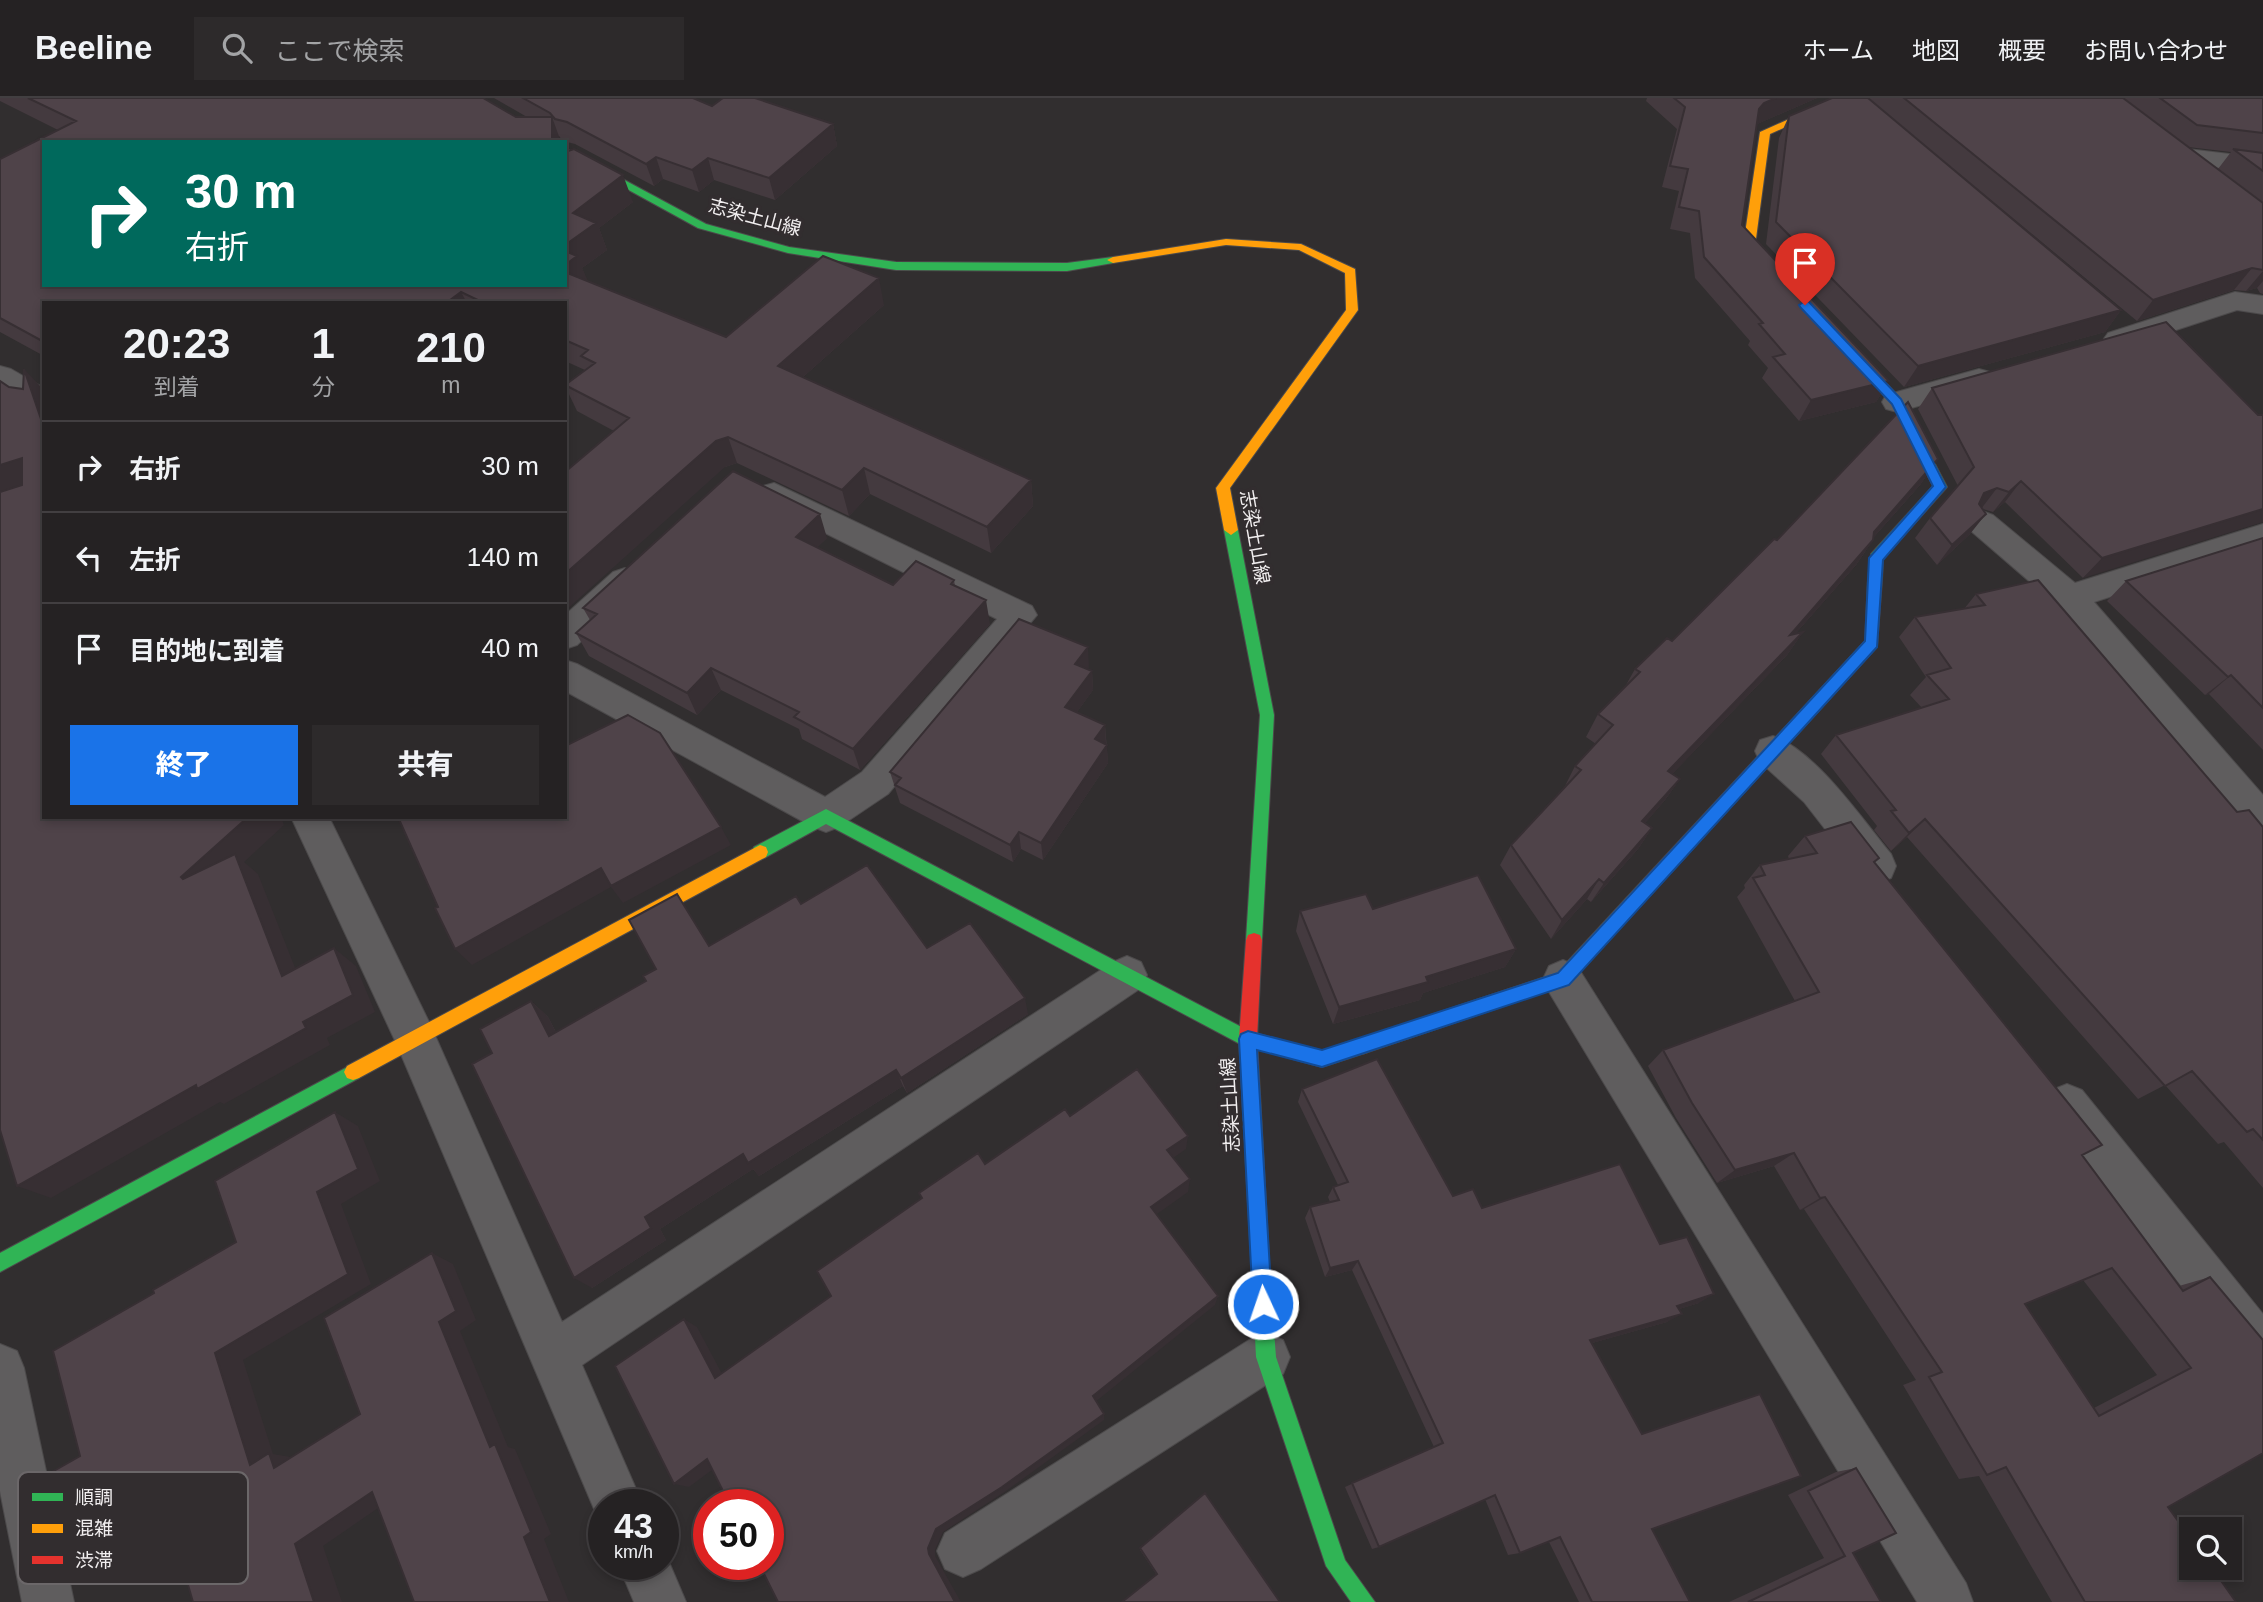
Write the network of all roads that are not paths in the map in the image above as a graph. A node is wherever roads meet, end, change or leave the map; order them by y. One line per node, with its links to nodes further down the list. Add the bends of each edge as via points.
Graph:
1 (1847, 98): 2 (street); 8 (street, via 1765,132 1749,247)
2 (1869, 116)
3 (2150, 139): 4 (street)
4 (2171, 155): 6 (street); 7 (street)
5 (572, 163): 31 (street, 志染土山線, via 702,226 788,250 896,266 1068,267 1226,243 1301,247 1351,271 1352,310 1223,488 1267,715)
6 (2263, 166)
7 (2212, 184)
8 (1786, 286)
9 (2263, 305): 11 (street, via 2235,301 2122,327)
10 (1842, 344): 15 (street)
11 (2093, 347)
12 (2001, 372): 15 (street)
13 (0, 376): 14 (street)
14 (42, 401)
15 (1897, 402): 23 (street, via 1940,487 1876,558 1872,643)
16 (750, 483): 24 (street, via 1020,615 875,783)
17 (1982, 523): 20 (street)
18 (2263, 536): 20 (street)
19 (646, 561): 21 (street)
20 (2070, 597): 26 (street)
21 (567, 634)
22 (567, 675): 24 (street)
23 (1773, 751): 27 (street, via 1817,791); 29 (street)
24 (826, 816): 28 (street); 30 (street)
25 (311, 819): 30 (street)
26 (2263, 822)
27 (1903, 898)
28 (1127, 975): 31 (street); 35 (street)
29 (1563, 979): 31 (street, via 1322,1059); 46 (street)
30 (415, 1038): 33 (street); 35 (street)
31 (1248, 1039): 36 (street, 志染土山線)
32 (2040, 1071): 34 (street)
33 (0, 1263)
34 (2263, 1352)
35 (553, 1356): 39 (street)
36 (1266, 1357): 40 (street); 45 (street, 志染土山線, via 1337,1566)
37 (0, 1368): 38 (street)
38 (21, 1472)
39 (611, 1489)
40 (963, 1551)
41 (651, 1580): 44 (street)
42 (44, 1584): 43 (street)
43 (48, 1602)
44 (660, 1602)
45 (1364, 1602)
46 (1947, 1602)

